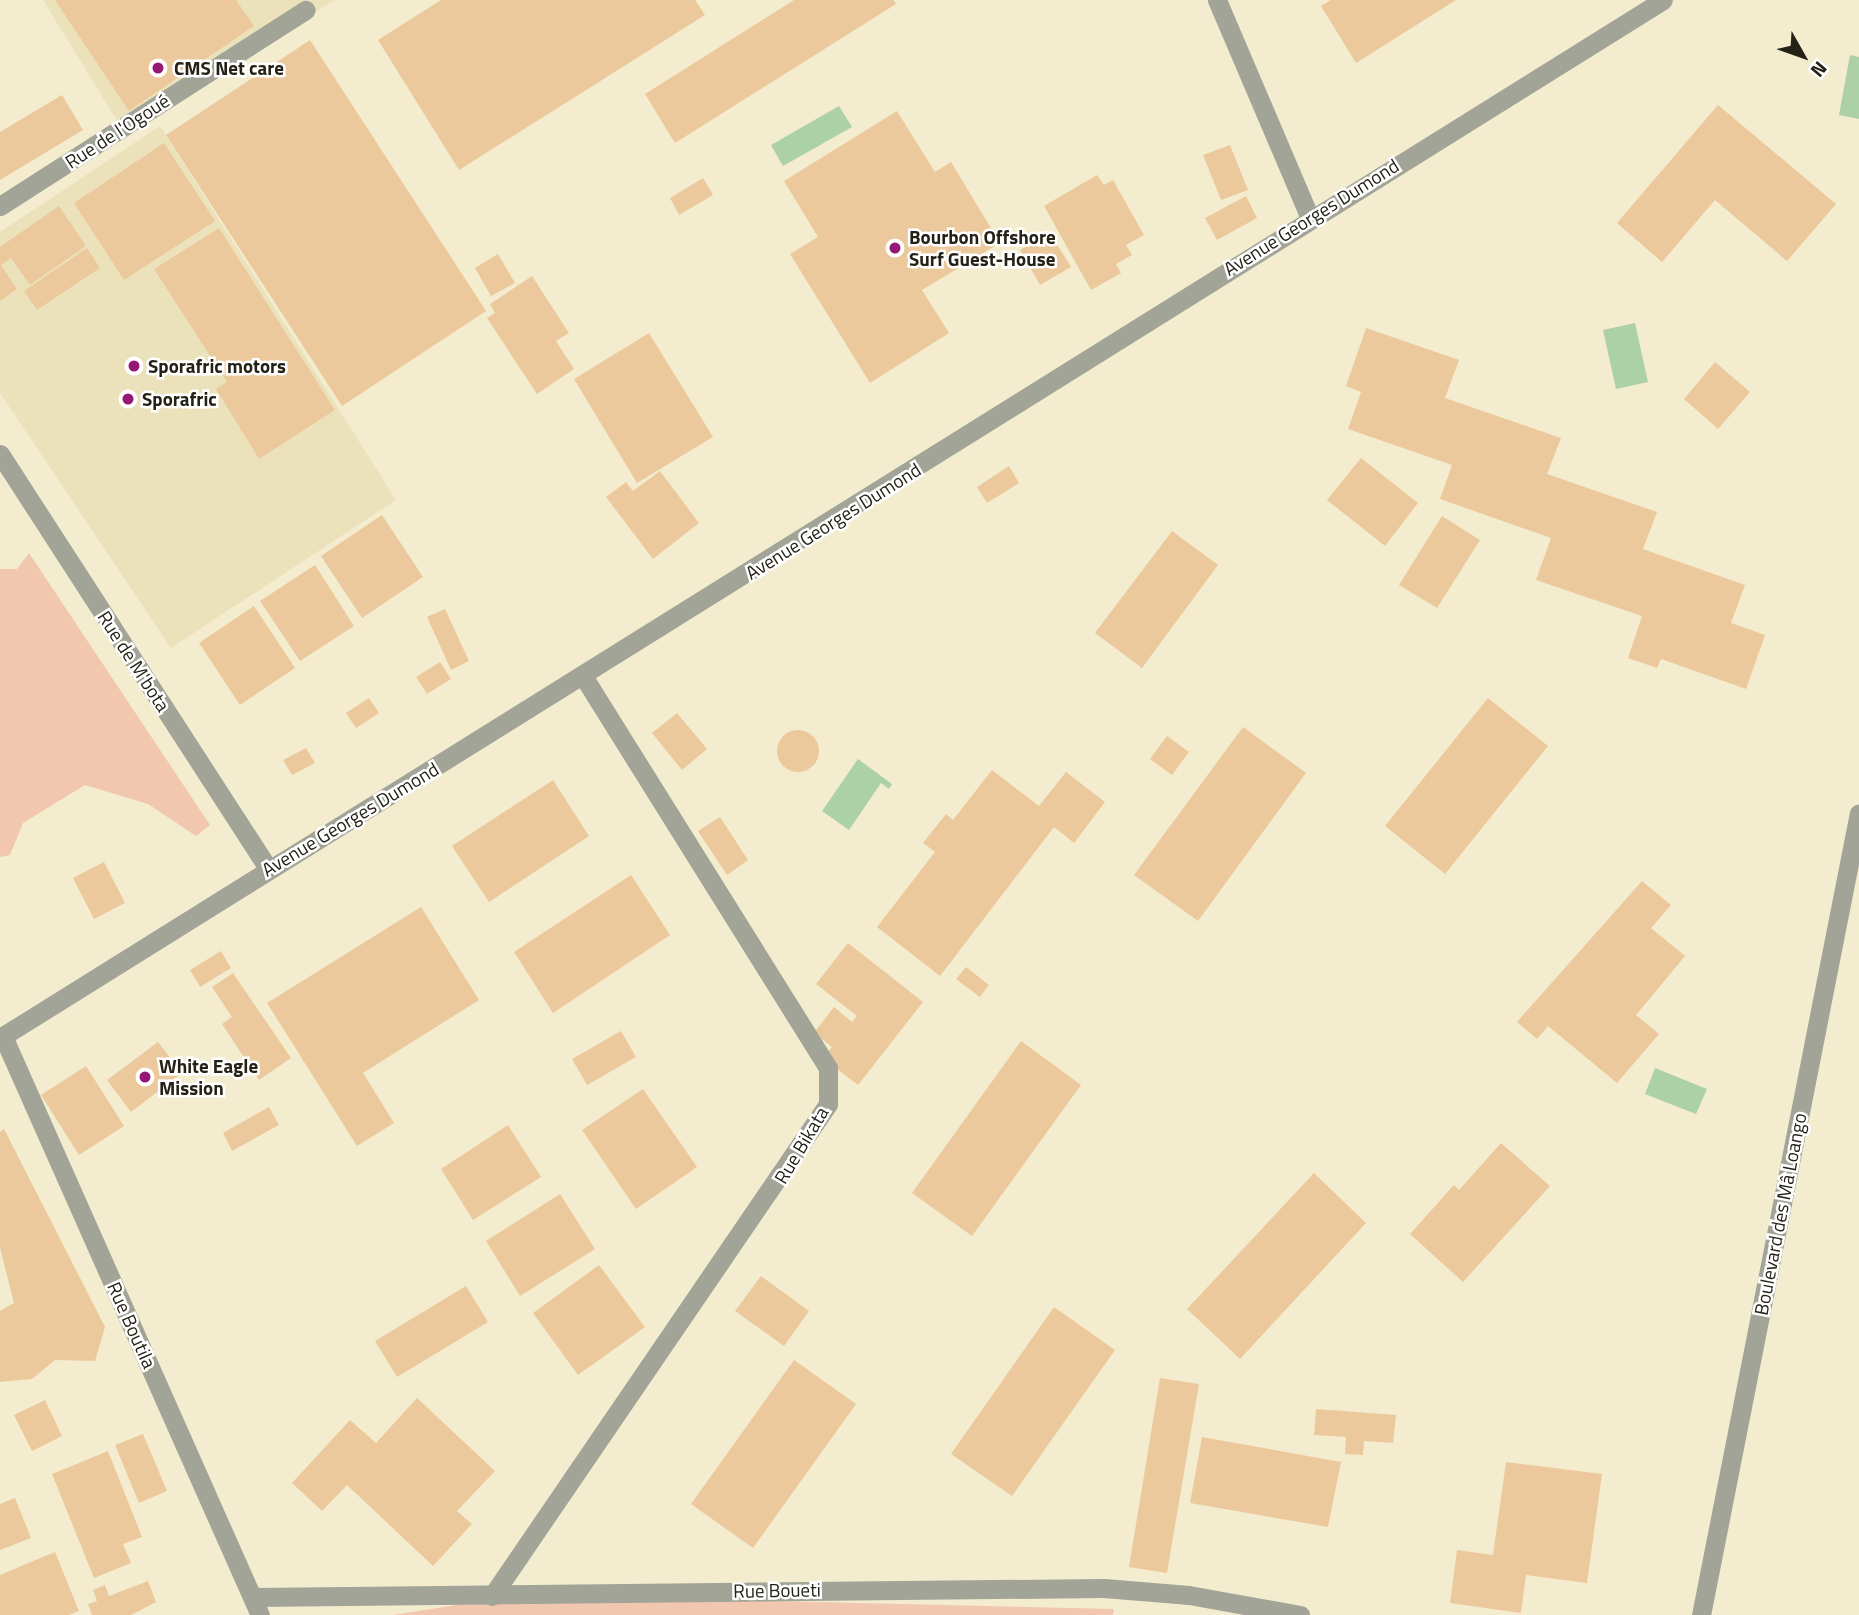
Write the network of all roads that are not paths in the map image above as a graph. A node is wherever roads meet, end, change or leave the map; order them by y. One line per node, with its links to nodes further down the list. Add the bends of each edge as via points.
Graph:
1 (1217, 0): 5 (street)
2 (1663, 0): 5 (street, Avenue Georges Dumond)
3 (305, 10): 4 (street, Rue de l'Ogoué)
4 (0, 206)
5 (1309, 216): 7 (street, Avenue Georges Dumond)
6 (0, 454): 9 (street, Rue de M'bota)
7 (584, 677): 9 (street, Avenue Georges Dumond); 11 (street, Rue Bikata, via 828,1068 828,1104)
8 (1859, 813): 14 (street, Boulevard des Mâ Loango)
9 (268, 868): 10 (street, Avenue Georges Dumond)
10 (2, 1037): 12 (street, Rue Boutila)
11 (492, 1596): 12 (street, Rue Boueti); 13 (street, Rue Boueti, via 1104,1588 1189,1595)
12 (257, 1606)
13 (1300, 1615)
14 (1701, 1615)

